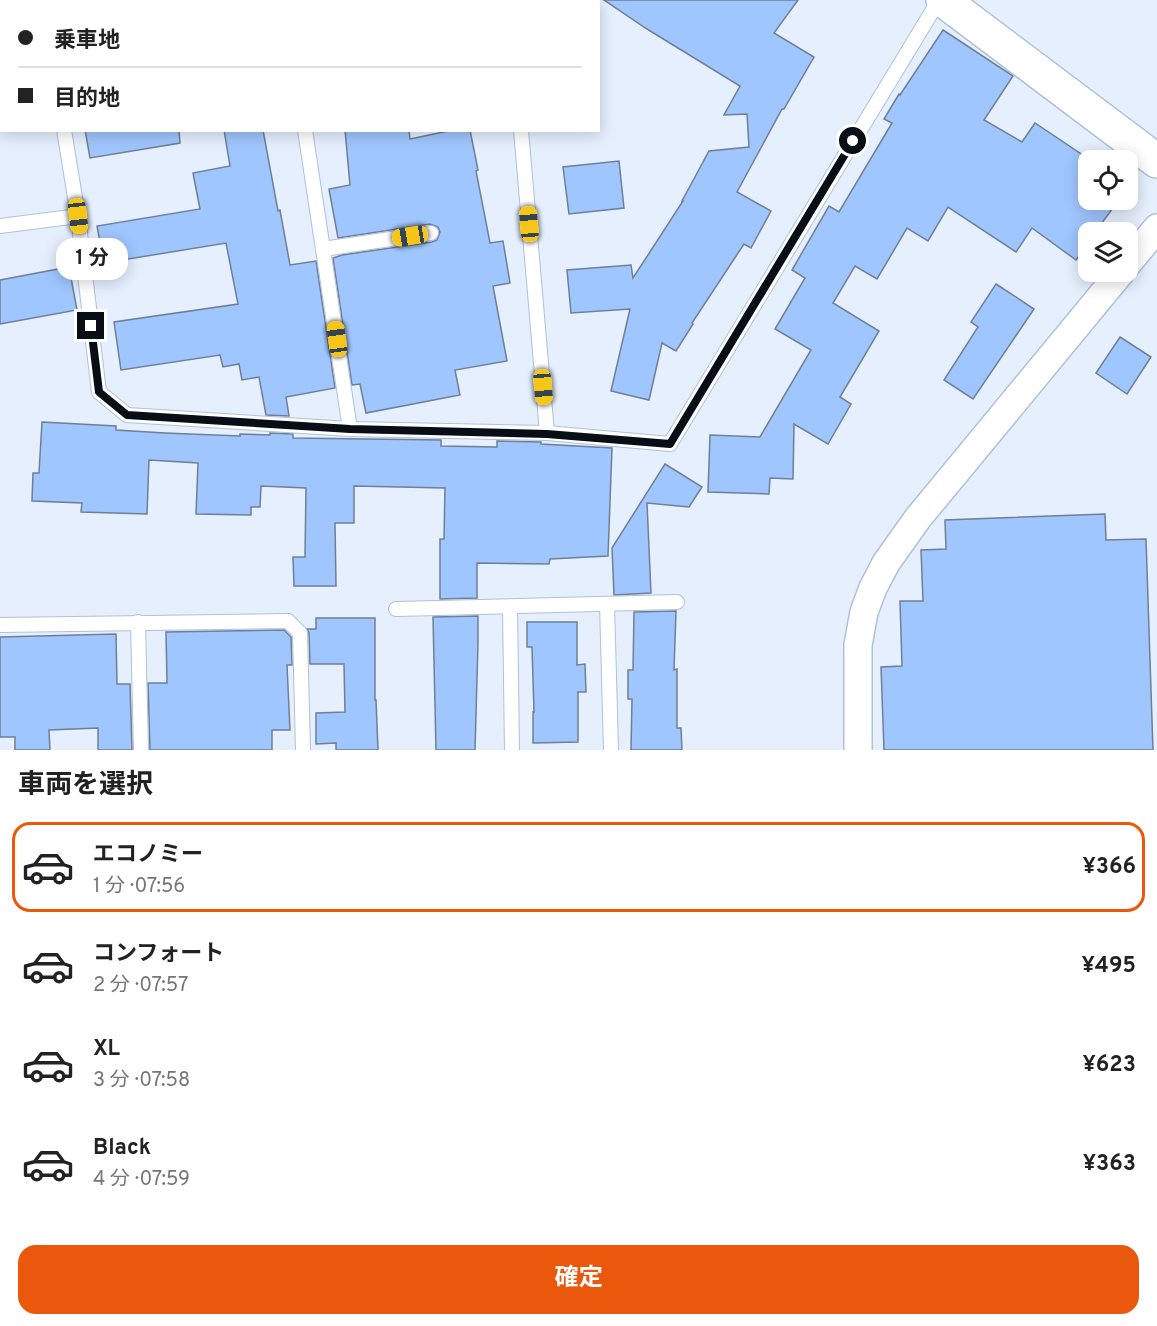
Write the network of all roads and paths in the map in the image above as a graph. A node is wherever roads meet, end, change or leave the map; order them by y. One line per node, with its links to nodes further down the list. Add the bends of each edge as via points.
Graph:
1 (941, 0): 5 (street); 14 (lane, via 670,444)
2 (64, 132): 6 (lane)
3 (304, 132): 10 (lane)
4 (521, 132): 14 (lane)
5 (1157, 161)
6 (78, 216): 7 (lane); 13 (lane, via 99,392 127,415)
7 (0, 226)
8 (1157, 228): 11 (street)
9 (431, 233): 10 (lane)
10 (323, 249): 13 (lane)
11 (1138, 251)
12 (1113, 282): 25 (street, via 918,518 886,563 864,612 858,645)
13 (350, 429): 14 (lane)
14 (547, 434)
15 (677, 602): 16 (lane)
16 (607, 604): 17 (lane); 24 (lane)
17 (510, 607): 18 (lane); 23 (lane)
18 (396, 609)
19 (138, 622): 20 (lane); 21 (lane); 22 (lane, via 288,621 300,633)
20 (0, 625)
21 (141, 750)
22 (303, 750)
23 (512, 750)
24 (611, 750)
25 (858, 750)

